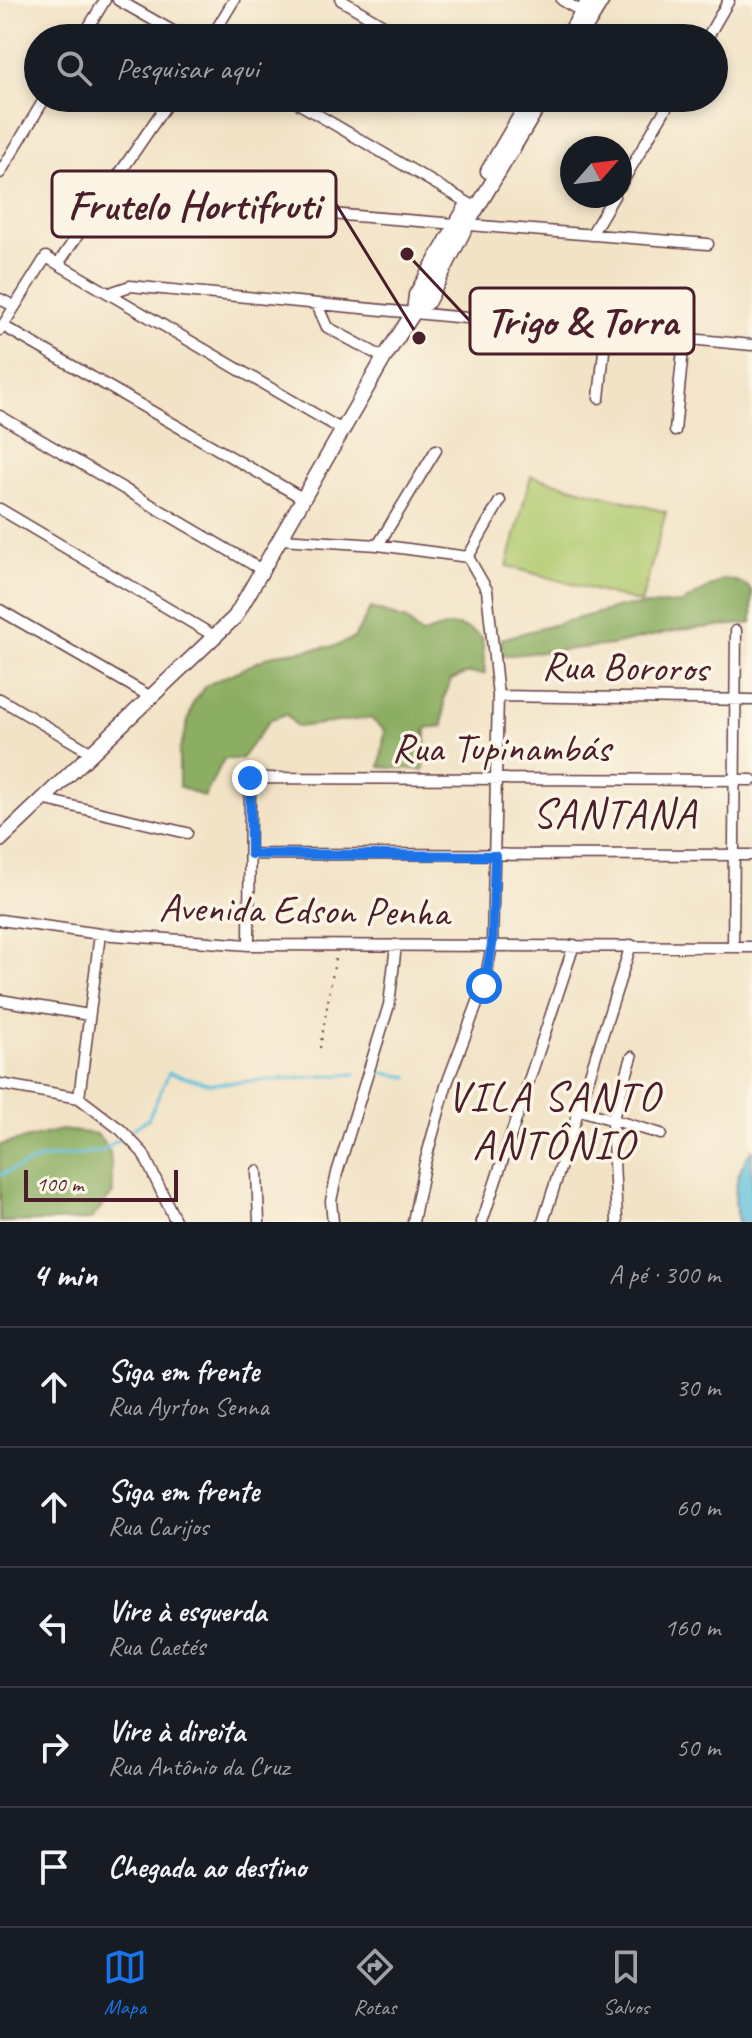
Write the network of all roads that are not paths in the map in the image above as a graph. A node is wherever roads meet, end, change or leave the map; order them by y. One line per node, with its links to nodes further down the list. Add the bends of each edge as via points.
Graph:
1 (105, 0): 9 (street)
2 (118, 0): 10 (street)
3 (234, 0): 11 (street)
4 (341, 0): 12 (street)
5 (562, 0): 8 (street)
6 (602, 0): 14 (street)
7 (729, 0): 15 (street)
8 (586, 6): 13 (street)
9 (90, 24)
10 (160, 24)
11 (219, 24)
12 (381, 24)
13 (575, 24)
14 (587, 24)
15 (715, 24)
16 (37, 112): 22 (street)
17 (162, 112): 23 (street)
18 (313, 112): 24 (street)
19 (527, 112): 24 (street)
20 (664, 112): 21 (street)
21 (632, 166)
22 (0, 173)
23 (105, 196): 26 (street); 29 (street)
24 (473, 205): 26 (street)
25 (607, 208): 27 (street)
26 (461, 225): 27 (street); 34 (street, via 428,301)
27 (591, 235): 28 (street)
28 (708, 244)
29 (58, 264): 30 (street); 33 (street, via 46,257)
30 (110, 293): 32 (street, via 130,286); 42 (street)
31 (0, 299): 33 (street)
32 (317, 305): 34 (street); 39 (street, via 327,327)
33 (14, 306): 35 (street)
34 (414, 312): 36 (street); 39 (street)
35 (1, 328): 45 (street)
36 (606, 332): 37 (street); 40 (street)
37 (684, 339): 38 (street); 43 (street)
38 (752, 345)
39 (384, 358): 42 (street)
40 (599, 398)
41 (0, 416): 51 (street)
42 (344, 431): 45 (street)
43 (675, 431)
44 (436, 450): 49 (street)
45 (304, 499): 48 (street)
46 (500, 501): 50 (street)
47 (0, 509): 54 (street)
48 (281, 539): 49 (street); 51 (street)
49 (378, 545): 50 (street)
50 (470, 560): 55 (street, via 487,590)
51 (262, 570): 54 (street, via 235,617)
52 (0, 610): 56 (street)
53 (736, 631): 58 (street)
54 (216, 637): 56 (street)
55 (498, 696): 58 (street, Rua Bororos); 62 (street)
56 (151, 697): 60 (street)
57 (0, 699): 60 (street)
58 (736, 700): 59 (street, Rua Bororos); 61 (street)
59 (752, 700)
60 (92, 753): 64 (street)
61 (735, 779): 62 (street, Rua Tupinambás); 63 (street, Rua Tupinambás); 68 (street)
62 (497, 780): 67 (street, Rua Tupinambás, via 250,778); 70 (street)
63 (752, 780)
64 (42, 799): 65 (street); 66 (street)
65 (187, 833)
66 (2, 836)
67 (251, 854): 70 (street); 73 (street)
68 (735, 854): 69 (street); 70 (street); 78 (street)
69 (752, 855)
70 (495, 856): 75 (street)
71 (0, 920): 72 (street, Avenida Edson Penha)
72 (100, 934): 73 (street, Avenida Edson Penha); 81 (street)
73 (249, 945): 74 (street, Avenida Edson Penha)
74 (396, 945): 75 (street, Avenida Edson Penha); 91 (street, via 389,1005 337,1173)
75 (492, 945): 76 (street, Avenida Edson Penha); 92 (street, via 484,986 446,1086)
76 (574, 945): 77 (street, Avenida Edson Penha); 93 (street)
77 (631, 945): 78 (street, Avenida Edson Penha); 85 (street)
78 (733, 947): 79 (street, Avenida Edson Penha)
79 (752, 947)
80 (0, 1000): 81 (street)
81 (89, 1015): 84 (street)
82 (632, 1057): 86 (street)
83 (0, 1084): 84 (street)
84 (79, 1098): 89 (street, via 143,1153)
85 (580, 1110): 86 (street); 94 (street)
86 (612, 1121): 87 (street); 95 (street)
87 (661, 1134)
88 (257, 1171): 90 (street)
89 (176, 1222)
90 (259, 1222)
91 (333, 1222)
92 (413, 1222)
93 (482, 1222)
94 (543, 1222)
95 (617, 1222)

